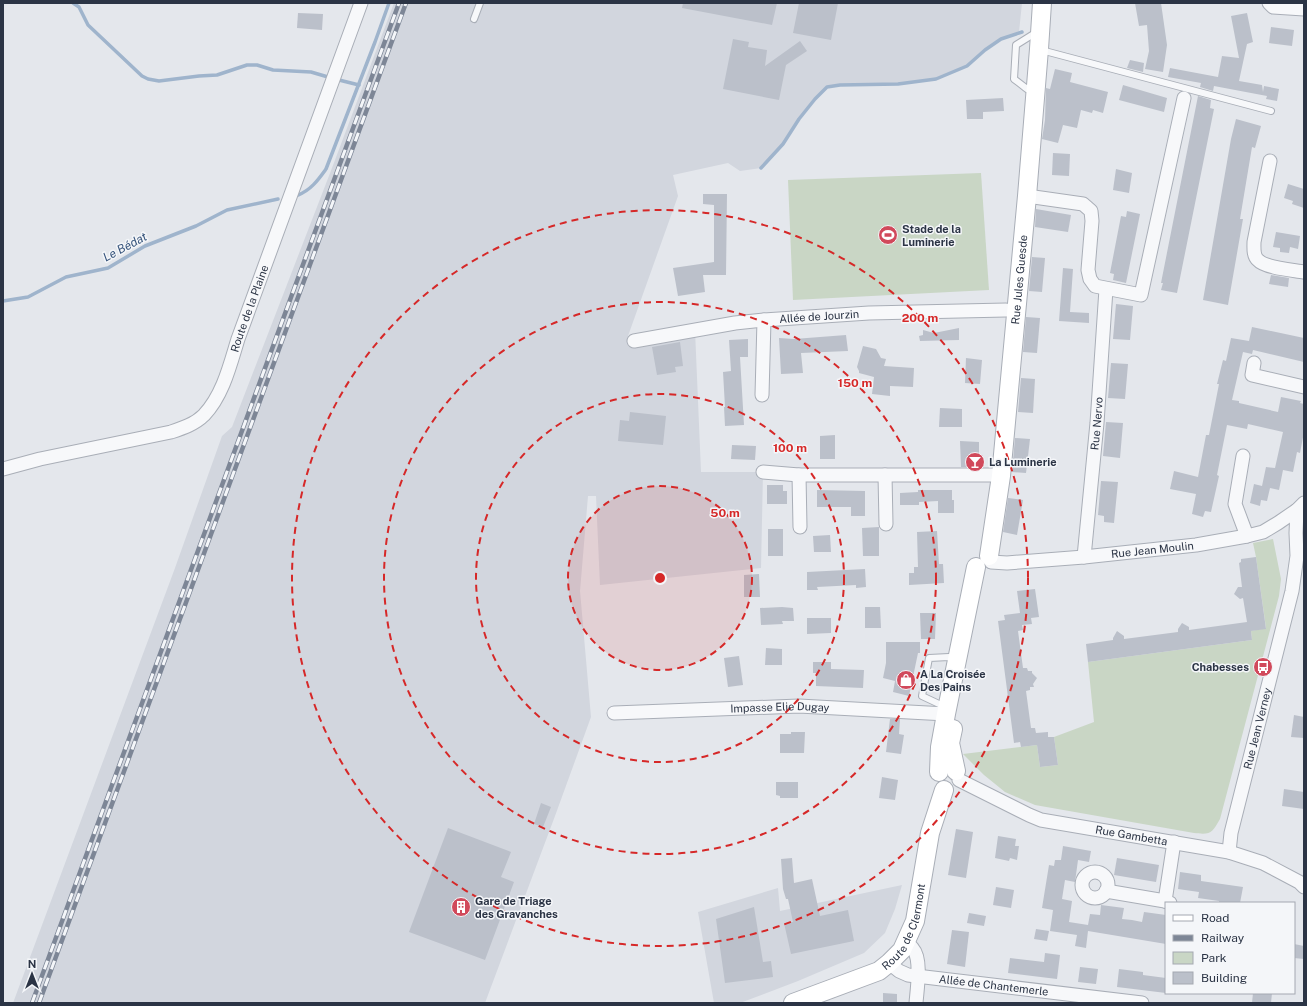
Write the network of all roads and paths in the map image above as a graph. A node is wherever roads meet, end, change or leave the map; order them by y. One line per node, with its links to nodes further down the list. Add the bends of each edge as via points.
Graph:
1 (361, 3): 22 (street, Route de la Plaine, via 238,339 229,370 215,400 203,416 189,426 171,432)
2 (480, 3): 7 (lane)
3 (1033, 3): 8 (main road, Rue Jules Guesde)
4 (1042, 3): 8 (main road, Rue Jules Guesde)
5 (1268, 3): 6 (street, via 1273,7)
6 (1304, 9)
7 (474, 19)
8 (1036, 42): 10 (lane); 12 (main road, Rue Jules Guesde); 15 (main road, Rue Jules Guesde, via 1027,89)
9 (1184, 98): 14 (street, via 1142,296)
10 (1270, 110)
11 (1270, 161): 13 (street, via 1254,252 1257,260 1265,265)
12 (1027, 196): 14 (street, via 1083,204 1091,211 1088,270 1095,286); 32 (main road, Rue Jules Guesde, via 1001,476)
13 (1304, 272)
14 (1106, 289): 31 (street, Rue Nervo)
15 (1006, 310): 16 (street, Allée de Jourzin, via 869,313); 26 (main road, Rue Jules Guesde)
16 (764, 320): 17 (street, Allée de Jourzin); 20 (street)
17 (634, 341)
18 (1254, 363): 19 (street, via 1252,375)
19 (1304, 387)
20 (762, 395)
21 (1243, 456): 30 (street, via 1235,504)
22 (3, 469)
23 (763, 472): 24 (street)
24 (799, 475): 25 (street); 29 (street)
25 (885, 475): 26 (street); 28 (street)
26 (992, 475): 32 (main road, Rue Jules Guesde)
27 (1301, 506): 30 (street, Rue Jean Moulin, via 1263,532); 38 (street, Rue Jean Verney, via 1296,533 1297,556 1292,591 1231,832)
28 (886, 524)
29 (800, 527)
30 (1247, 536): 31 (street, Rue Jean Moulin, via 1196,545)
31 (1084, 557): 32 (street, Rue Jean Moulin, via 1007,563)
32 (984, 562): 33 (main road, Rue Jules Guesde); 36 (main road, Rue Jules Guesde, via 950,742)
33 (958, 658): 34 (main road, Rue Jules Guesde); 34 (lane, via 929,658 922,696)
34 (947, 710): 35 (street, Impasse Elie Dugay, via 799,706); 36 (main road, Rue Jules Guesde, via 940,747)
35 (614, 713)
36 (951, 774): 37 (street, Rue Gambetta, via 1042,820); 42 (main road, Route de Clermont, via 937,775 936,782 944,790 930,833 915,921)
37 (1174, 842): 38 (street, Rue Gambetta); 41 (street)
38 (1229, 852): 39 (street, Rue Gambetta, via 1263,863)
39 (1304, 887)
40 (1106, 891): 41 (street)
41 (1168, 902)
42 (905, 942): 43 (main road, Route de Clermont, via 902,950); 44 (street, via 917,956)
43 (889, 964): 44 (street, Allée de Chantemerle); 45 (main road, Route de Clermont, via 879,971)
44 (917, 977): 46 (street); 47 (street, Allée de Chantemerle)
45 (793, 1003)
46 (916, 1003)
47 (1142, 1003)

